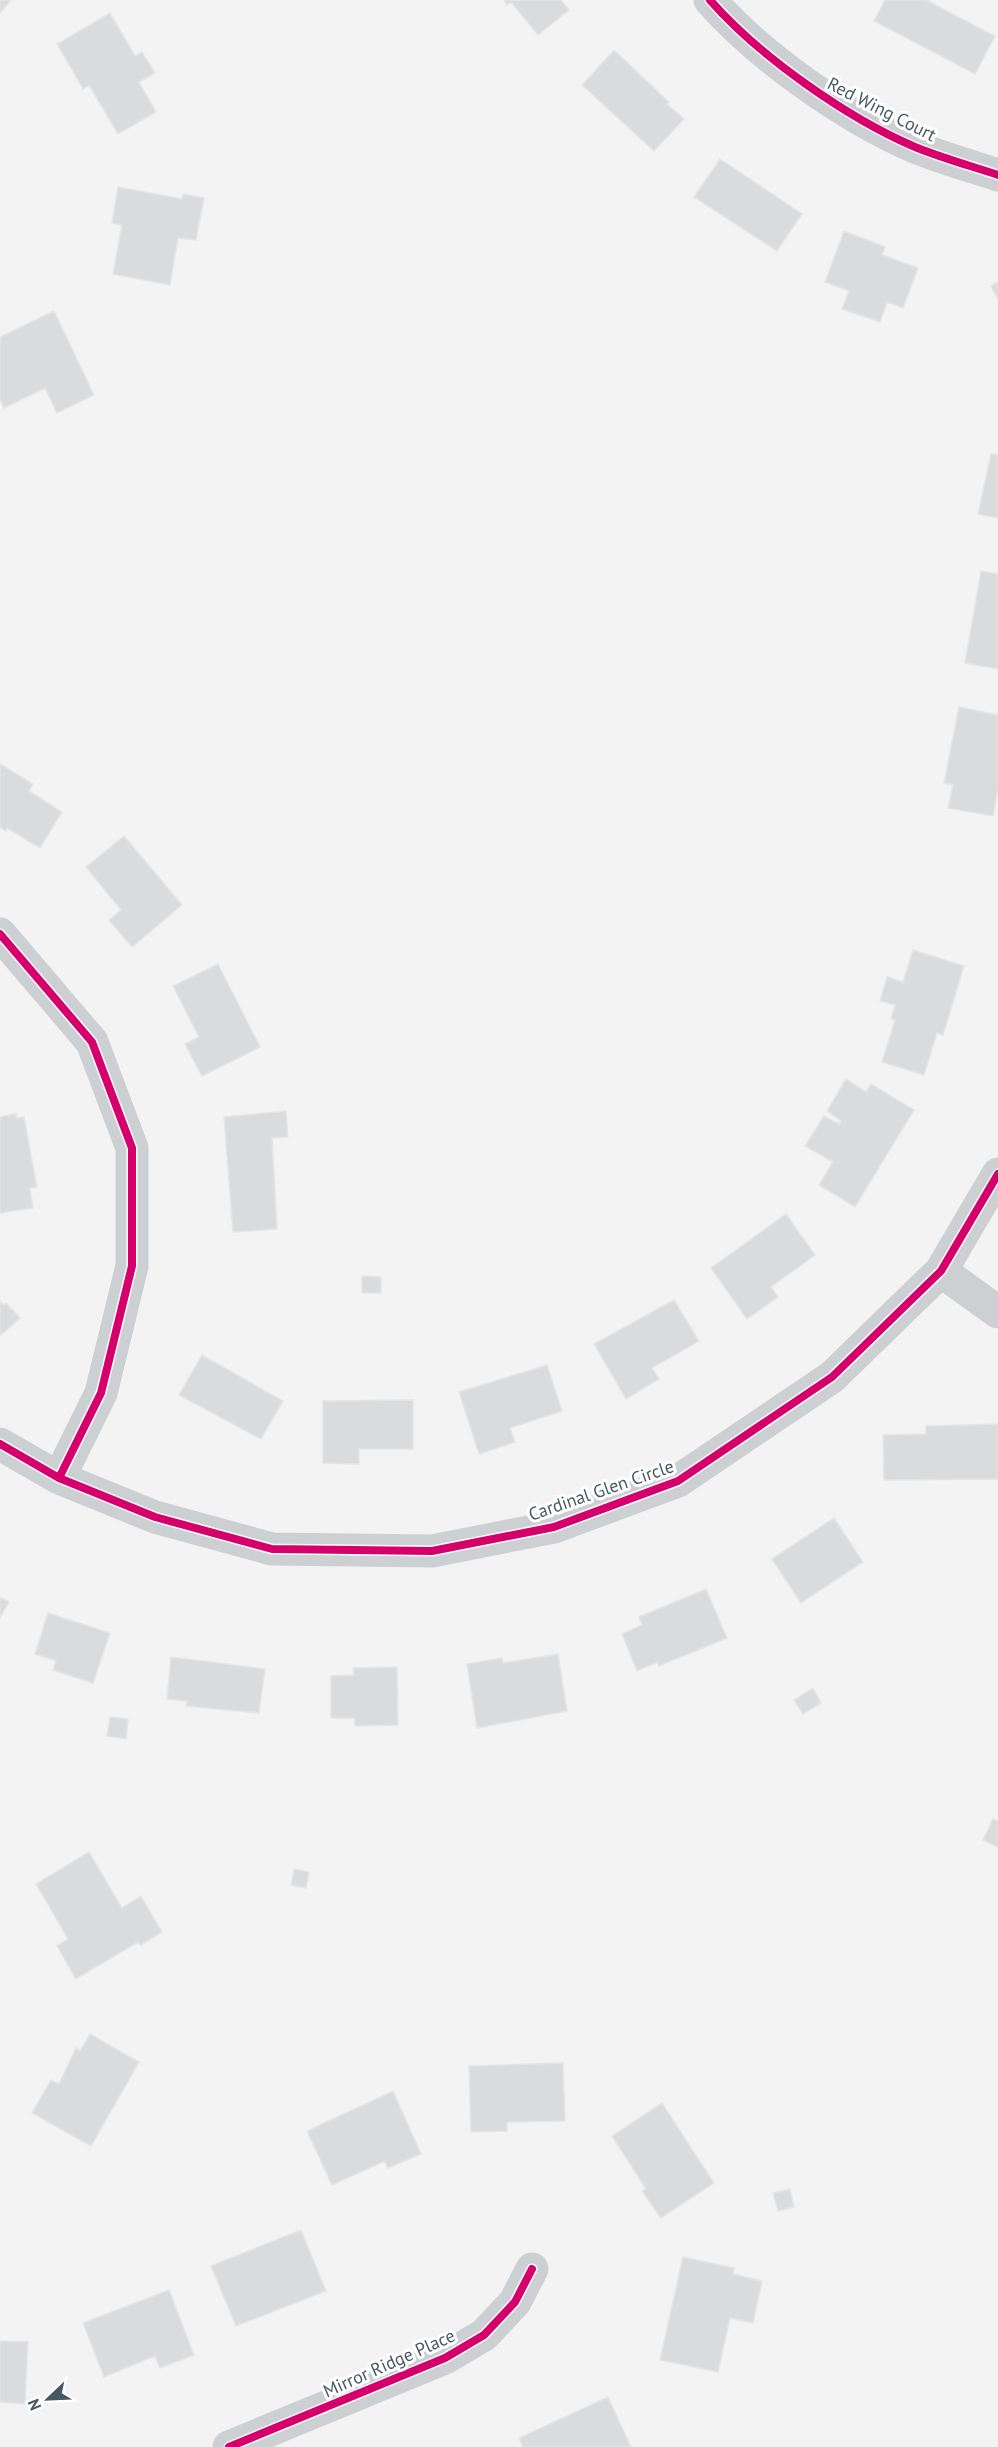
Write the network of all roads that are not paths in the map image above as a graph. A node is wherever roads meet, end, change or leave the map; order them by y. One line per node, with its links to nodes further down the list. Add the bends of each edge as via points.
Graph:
1 (710, 0): 2 (street, Red Wing Court, via 819,95 914,146)
2 (998, 175)
3 (0, 934): 8 (street, via 92,1042 132,1148 132,1266 101,1393)
4 (998, 1174): 5 (street, Cardinal Glen Circle)
5 (941, 1271): 6 (street); 8 (street, Cardinal Glen Circle, via 832,1377 678,1481 554,1527 432,1551 272,1549 155,1517)
6 (998, 1312)
7 (0, 1444): 8 (street, Cardinal Glen Circle)
8 (59, 1478)
9 (532, 2270): 10 (street, Mirror Ridge Place, via 515,2302 484,2336 446,2358)
10 (229, 2447)

